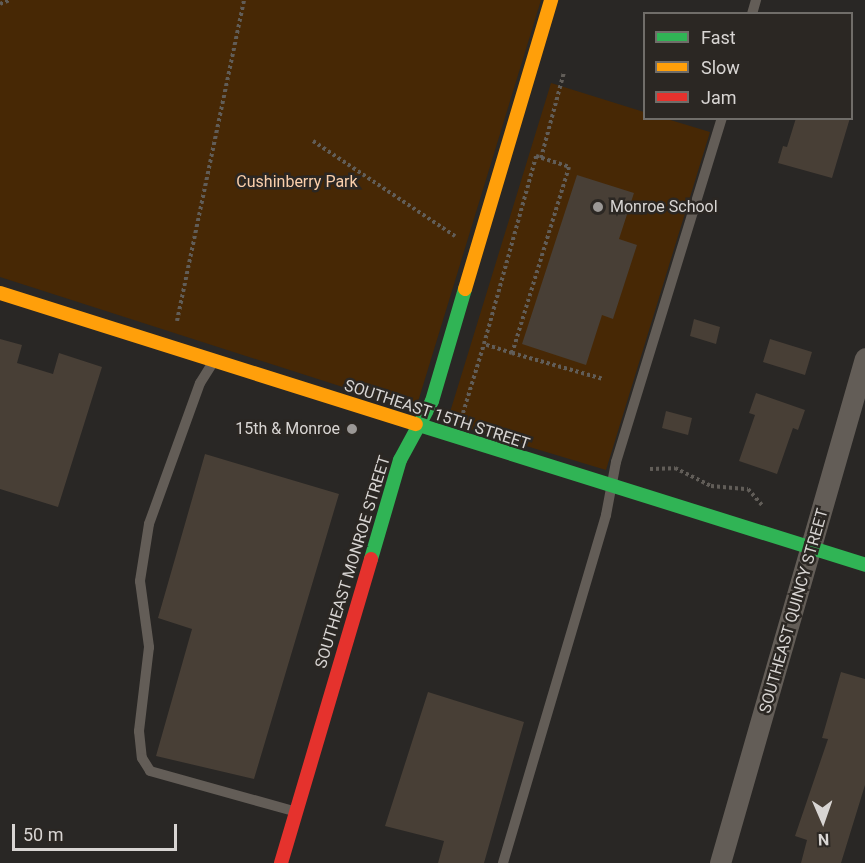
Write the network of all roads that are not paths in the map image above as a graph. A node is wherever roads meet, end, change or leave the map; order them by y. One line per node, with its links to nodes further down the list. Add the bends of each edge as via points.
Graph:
1 (551, 0): 6 (street, SOUTHEAST MONROE STREET, via 432,401)
2 (721, 120): 7 (lane)
3 (0, 293): 5 (street, SOUTHEAST 15TH STREET)
4 (865, 358): 8 (street, SOUTHEAST QUINCY STREET)
5 (214, 361): 6 (street, SOUTHEAST 15TH STREET); 10 (lane, via 200,383 149,524 140,581 149,646 140,731 142,758 150,771)
6 (417, 427): 7 (street, SOUTHEAST 15TH STREET); 10 (street, SOUTHEAST MONROE STREET, via 400,460)
7 (611, 487): 8 (street, SOUTHEAST 15TH STREET); 12 (lane)
8 (812, 549): 9 (street, SOUTHEAST 15TH STREET); 13 (street, SOUTHEAST QUINCY STREET)
9 (865, 565)
10 (296, 812): 11 (street, SOUTHEAST MONROE STREET)
11 (281, 863)
12 (503, 863)
13 (720, 863)

